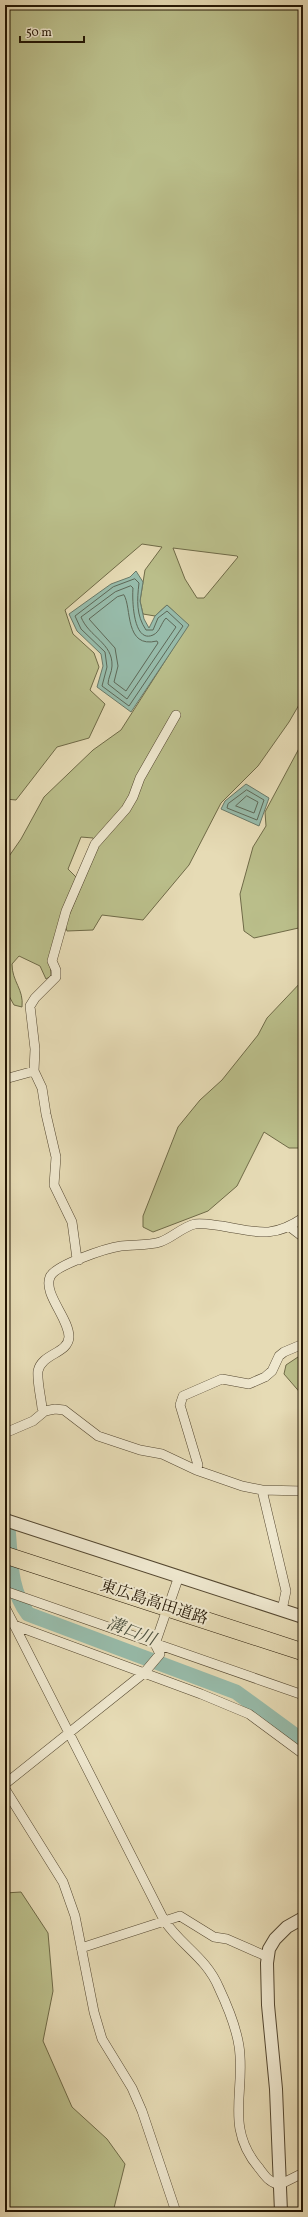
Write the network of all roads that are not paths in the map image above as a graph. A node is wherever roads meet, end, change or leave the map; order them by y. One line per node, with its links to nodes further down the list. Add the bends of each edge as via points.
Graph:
1 (176, 715): 2 (street, via 140,778 133,797 95,844 66,911 52,961 56,978 30,1006 35,1049)
2 (34, 1071): 3 (street); 7 (street, via 42,1088 56,1157 54,1185 72,1222)
3 (5, 1080)
4 (303, 1218): 5 (street)
5 (290, 1227): 6 (street); 7 (street, via 270,1233 194,1224 162,1241 148,1245 121,1246)
6 (303, 1237)
7 (80, 1260): 9 (street, via 54,1271 48,1283 69,1336 64,1348 45,1359 38,1372 42,1408)
8 (303, 1344): 11 (street, via 284,1352 279,1356 272,1371 249,1384 222,1378 183,1396 180,1405 198,1465)
9 (45, 1412): 10 (street, via 33,1422); 11 (street, via 64,1410 98,1436 140,1450 162,1454)
10 (5, 1433)
11 (196, 1470): 12 (street)
12 (262, 1490): 13 (street); 20 (street, via 286,1591)
13 (303, 1491)
14 (5, 1520): 16 (street)
15 (5, 1555): 25 (highway, 東広島高田道路)
16 (179, 1576): 18 (street); 20 (street)
17 (5, 1591): 24 (street)
18 (170, 1599)
19 (5, 1607): 23 (street)
20 (282, 1610): 22 (street)
21 (165, 1615): 24 (street)
22 (303, 1617)
23 (14, 1625): 26 (street); 28 (street)
24 (155, 1644): 26 (street, via 160,1654); 27 (street)
25 (303, 1652)
26 (144, 1673): 28 (street); 29 (street, via 249,1714)
27 (303, 1695)
28 (69, 1732): 30 (street); 33 (street)
29 (303, 1754)
30 (5, 1784)
31 (5, 1789): 34 (street, via 63,1882 75,1916)
32 (303, 1918): 35 (street, via 287,1927 275,1939)
33 (164, 1920): 34 (street); 35 (street, via 183,1917 199,1930); 37 (street, via 172,1933 190,1947 206,1966 219,1987 239,2046 238,2127 256,2166 270,2183)
34 (81, 1948): 38 (street, via 102,2039 132,2088 142,2111)
35 (268, 1957): 37 (street, via 268,2005 276,2089)
36 (303, 2173): 37 (street)
37 (279, 2185): 39 (street)
38 (176, 2212)
39 (281, 2212)

